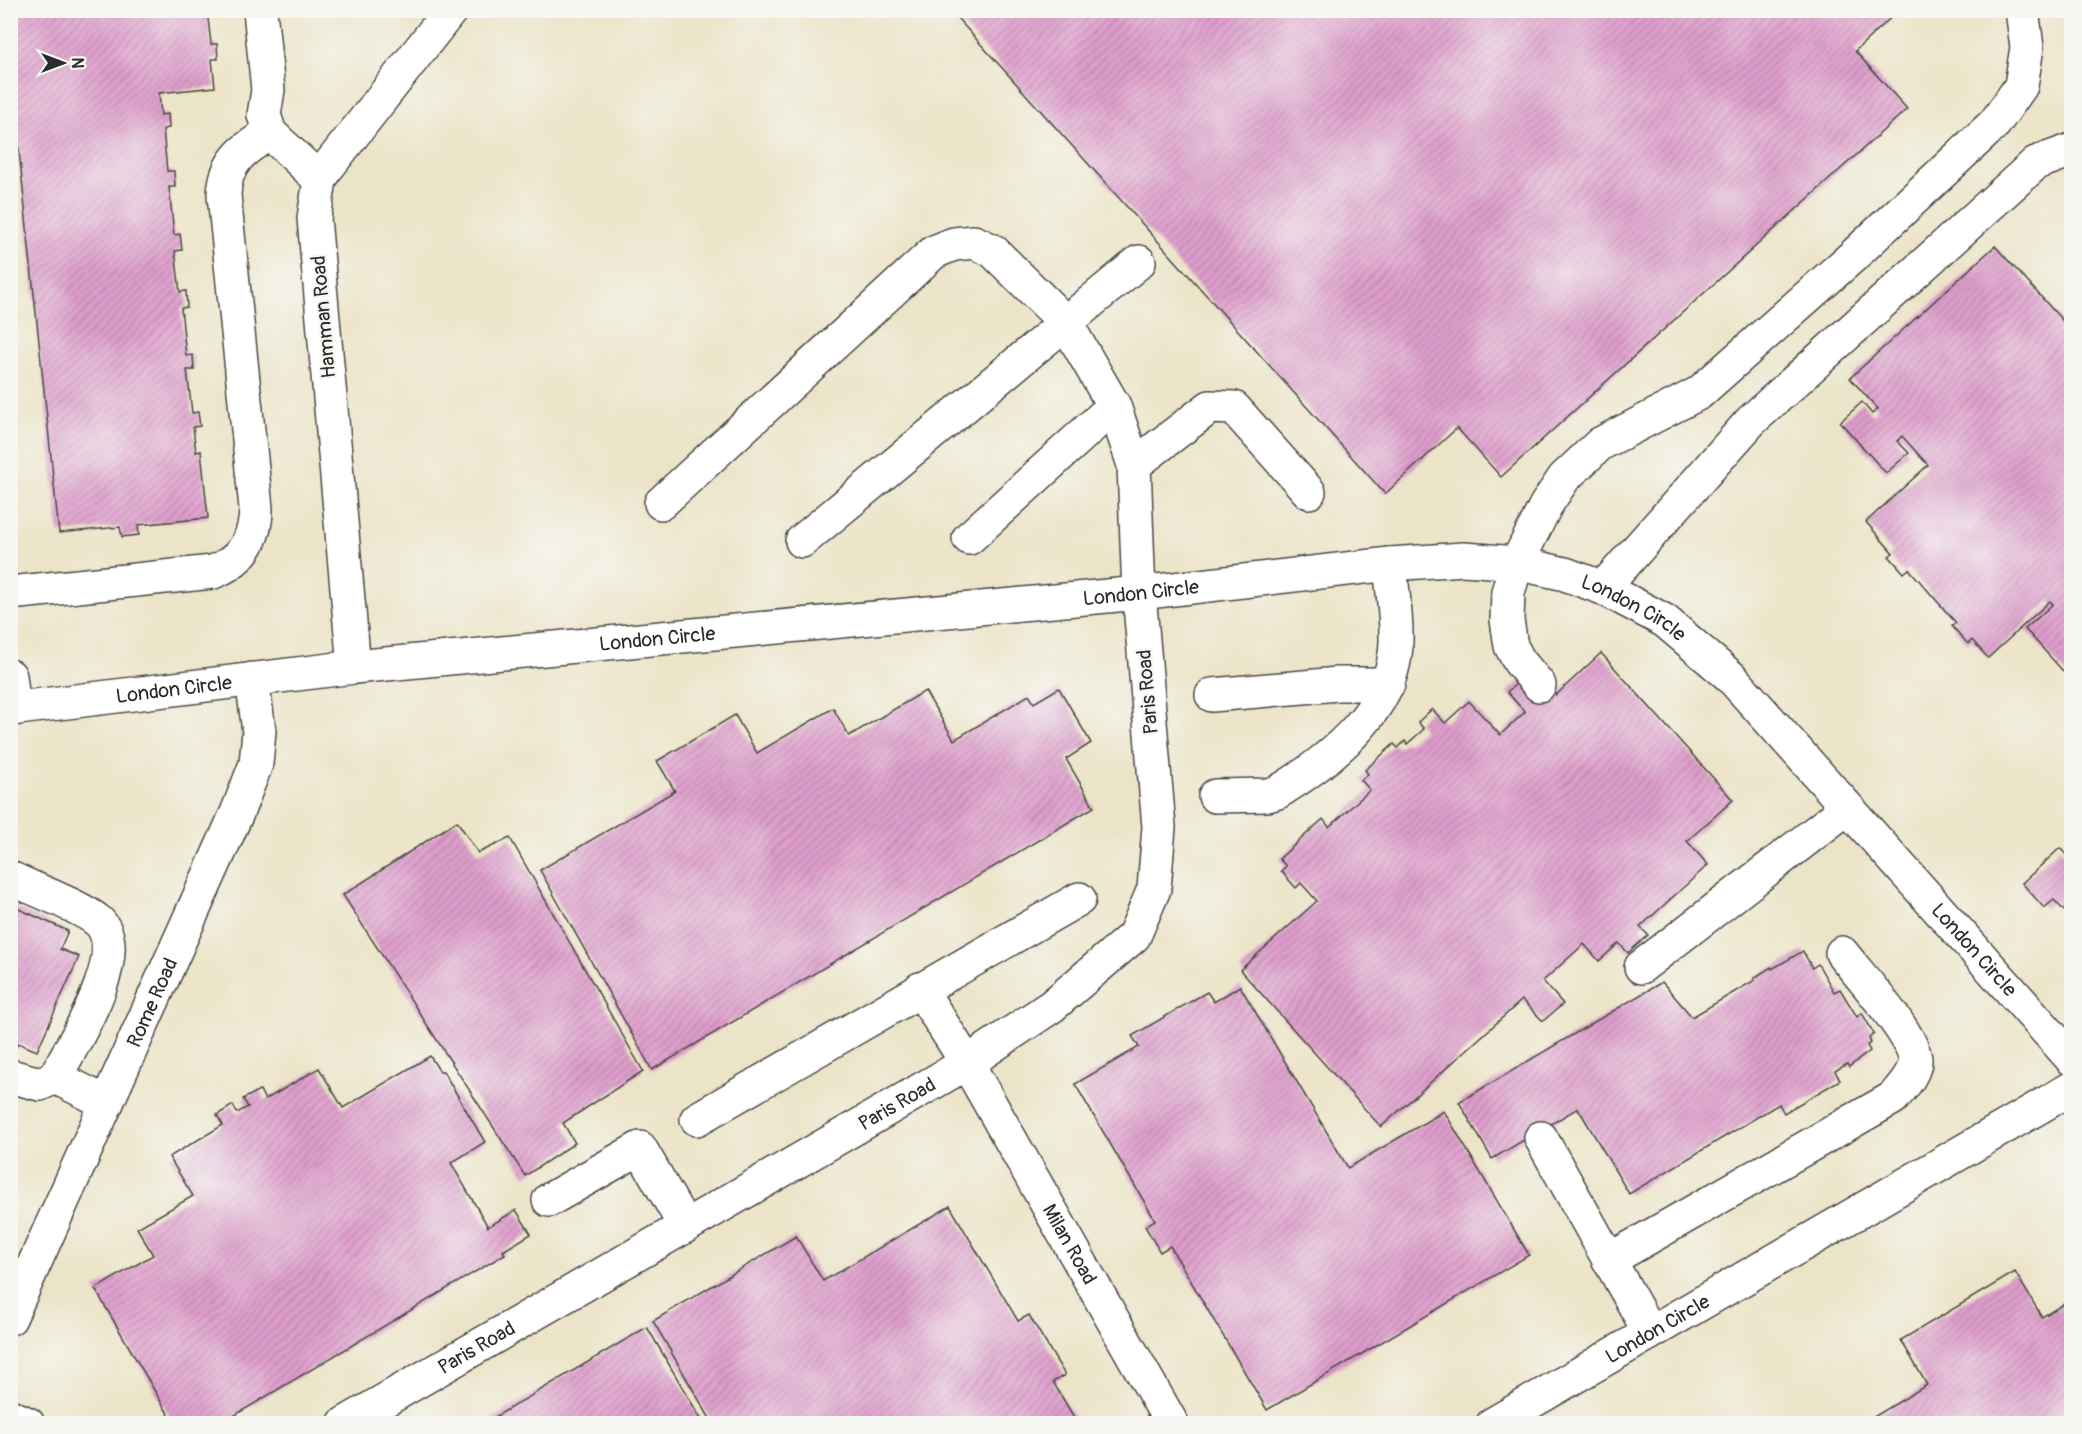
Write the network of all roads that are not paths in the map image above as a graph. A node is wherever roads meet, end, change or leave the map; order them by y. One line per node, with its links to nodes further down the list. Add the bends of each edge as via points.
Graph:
1 (260, 10): 4 (street, via 268,90 264,115)
2 (451, 10): 6 (street, Hamman Road, via 340,149)
3 (2022, 10): 15 (street, via 2027,47 2021,86 1995,123 1699,393 1600,444 1582,458 1546,505)
4 (270, 133): 6 (street); 18 (street, via 250,145 224,177 256,508 251,540 234,561 213,572)
5 (2072, 150): 17 (street, via 2036,163 1751,421)
6 (320, 180): 20 (street, Hamman Road, via 314,218)
7 (1139, 262): 8 (street)
8 (1066, 323): 9 (street, Paris Road); 12 (street, Paris Road, via 993,251 974,242 934,252); 14 (street)
9 (1114, 406): 10 (street, Paris Road); 13 (street)
10 (1134, 465): 11 (street, via 1210,407 1234,408); 19 (street, Paris Road)
11 (1309, 492)
12 (661, 503)
13 (969, 538)
14 (802, 541)
15 (1517, 563): 16 (street, London Circle, via 1464,559); 17 (street, London Circle); 24 (street, via 1508,592 1511,646)
16 (1390, 564): 19 (street, London Circle); 23 (street, via 1396,644)
17 (1603, 588): 28 (street, London Circle, via 1665,621 1731,677)
18 (10, 593)
19 (1139, 593): 20 (street, London Circle); 35 (street, Paris Road, via 1159,827 1154,889 1134,936 1053,1006)
20 (354, 668): 22 (street, London Circle)
21 (10, 676): 26 (street)
22 (252, 679): 26 (street, London Circle); 39 (street, Rome Road, via 259,731 256,764)
23 (1388, 684): 25 (street); 27 (street, via 1342,746 1294,782 1268,795)
24 (1539, 685)
25 (1212, 694)
26 (12, 709)
27 (1215, 796)
28 (1847, 808): 32 (street); 34 (street, London Circle)
29 (10, 878): 37 (street, via 97,920 108,938 108,958 98,993)
30 (1079, 899): 33 (street)
31 (1842, 953): 44 (street, via 1910,1040 1915,1060 1910,1075 1893,1098)
32 (1641, 967)
33 (920, 989): 35 (street, Milan Road); 40 (street)
34 (2072, 1059)
35 (967, 1063): 43 (street, Paris Road); 51 (street, Milan Road)
36 (10, 1076): 37 (street, via 40,1084)
37 (55, 1077): 39 (street)
38 (2072, 1088): 47 (street, London Circle)
39 (107, 1103): 45 (street, Rome Road)
40 (697, 1119)
41 (1541, 1138): 44 (street)
42 (549, 1200): 43 (street, via 640,1148)
43 (685, 1226): 50 (street, Paris Road)
44 (1609, 1260): 47 (street)
45 (21, 1265): 46 (street, Rome Road)
46 (10, 1318)
47 (1650, 1333): 52 (street, London Circle)
48 (10, 1416): 49 (street)
49 (28, 1424)
50 (344, 1424)
51 (1172, 1424)
52 (1493, 1424)

